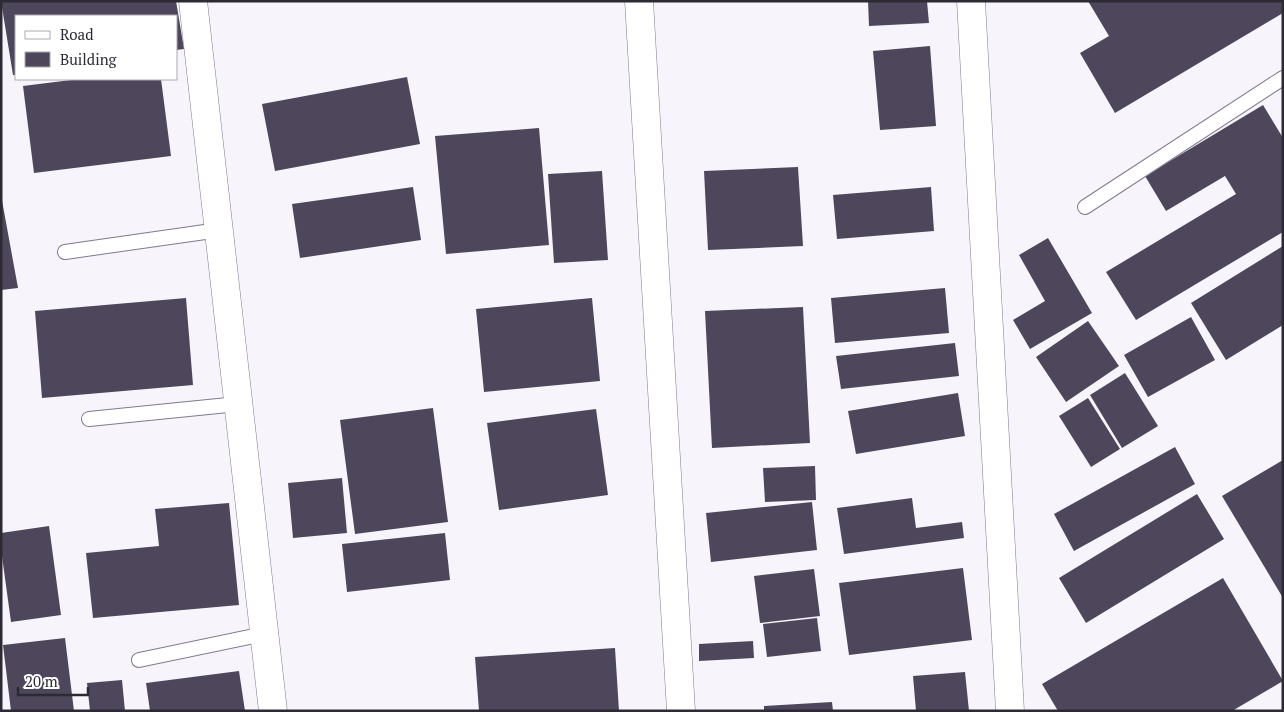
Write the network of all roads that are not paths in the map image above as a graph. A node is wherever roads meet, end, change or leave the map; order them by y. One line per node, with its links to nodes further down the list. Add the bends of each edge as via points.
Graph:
1 (193, 1): 6 (street)
2 (640, 1): 13 (street)
3 (971, 1): 14 (street)
4 (1283, 78): 5 (lane)
5 (1085, 207)
6 (219, 230): 7 (lane); 8 (street)
7 (65, 252)
8 (238, 404): 9 (lane); 10 (street)
9 (89, 419)
10 (264, 634): 11 (lane); 12 (street)
11 (139, 660)
12 (273, 711)
13 (681, 711)
14 (1010, 711)

